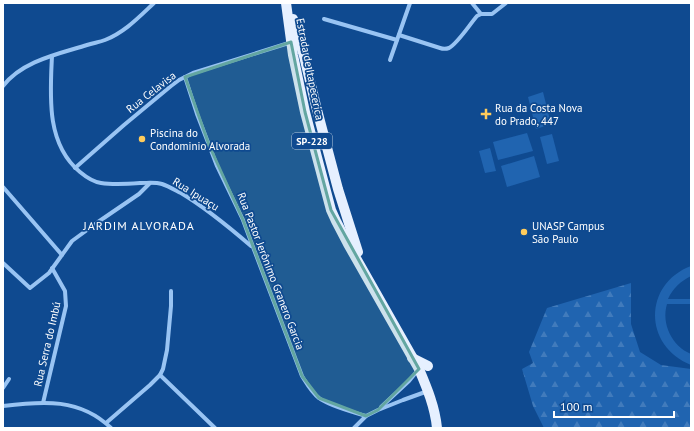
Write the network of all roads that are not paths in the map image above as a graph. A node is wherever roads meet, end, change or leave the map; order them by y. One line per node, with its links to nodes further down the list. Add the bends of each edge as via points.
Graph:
1 (154, 3): 11 (street, via 130,26 114,36)
2 (287, 3): 10 (main road, Estrada de Itapecerica / SP-228)
3 (410, 3): 8 (street)
4 (472, 3): 6 (street)
5 (506, 3): 6 (street, via 492,14)
6 (481, 14): 8 (street, via 448,48 440,48)
7 (324, 19): 9 (street)
8 (399, 35): 9 (street)
9 (397, 40): 12 (street)
10 (295, 41): 13 (street, Rua Celavisa); 23 (main road, Estrada de Itapecerica / SP-228, via 364,272 412,358)
11 (52, 56): 14 (street, via 24,68); 15 (street, Rua Ipuaçu, via 50,100 54,132 65,156)
12 (390, 60)
13 (185, 77): 15 (street, Rua Celavisa, via 166,90); 18 (street, Rua Pastor Jerônimo Granero Garcia, via 217,166 241,213)
14 (3, 86)
15 (75, 168): 16 (street, Rua Ipuaçu, via 99,183)
16 (150, 183): 18 (street, Rua Ipuaçu, via 165,185 195,202); 19 (street, via 139,194 72,241)
17 (3, 187): 19 (street)
18 (253, 247): 31 (street, Rua Pastor Jerônimo Granero Garcia, via 302,376 308,385 327,403)
19 (62, 255): 21 (street)
20 (3, 263): 21 (street, via 30,288)
21 (52, 268): 28 (street, Rua Serra do Imbú, via 65,291 66,306)
22 (171, 291): 24 (street, via 167,350)
23 (423, 368): 27 (main road, Estrada de Itapecerica / SP-228); 30 (street)
24 (160, 375): 32 (street); 34 (street)
25 (9, 379): 26 (street)
26 (3, 388)
27 (429, 391): 30 (street); 36 (main road, Estrada de Itapecerica / SP-228)
28 (43, 403): 29 (street); 32 (street, via 77,407)
29 (3, 406)
30 (378, 410): 31 (street)
31 (366, 416): 35 (street)
32 (106, 423): 33 (street)
33 (111, 428)
34 (215, 428)
35 (354, 428)
36 (437, 428)

